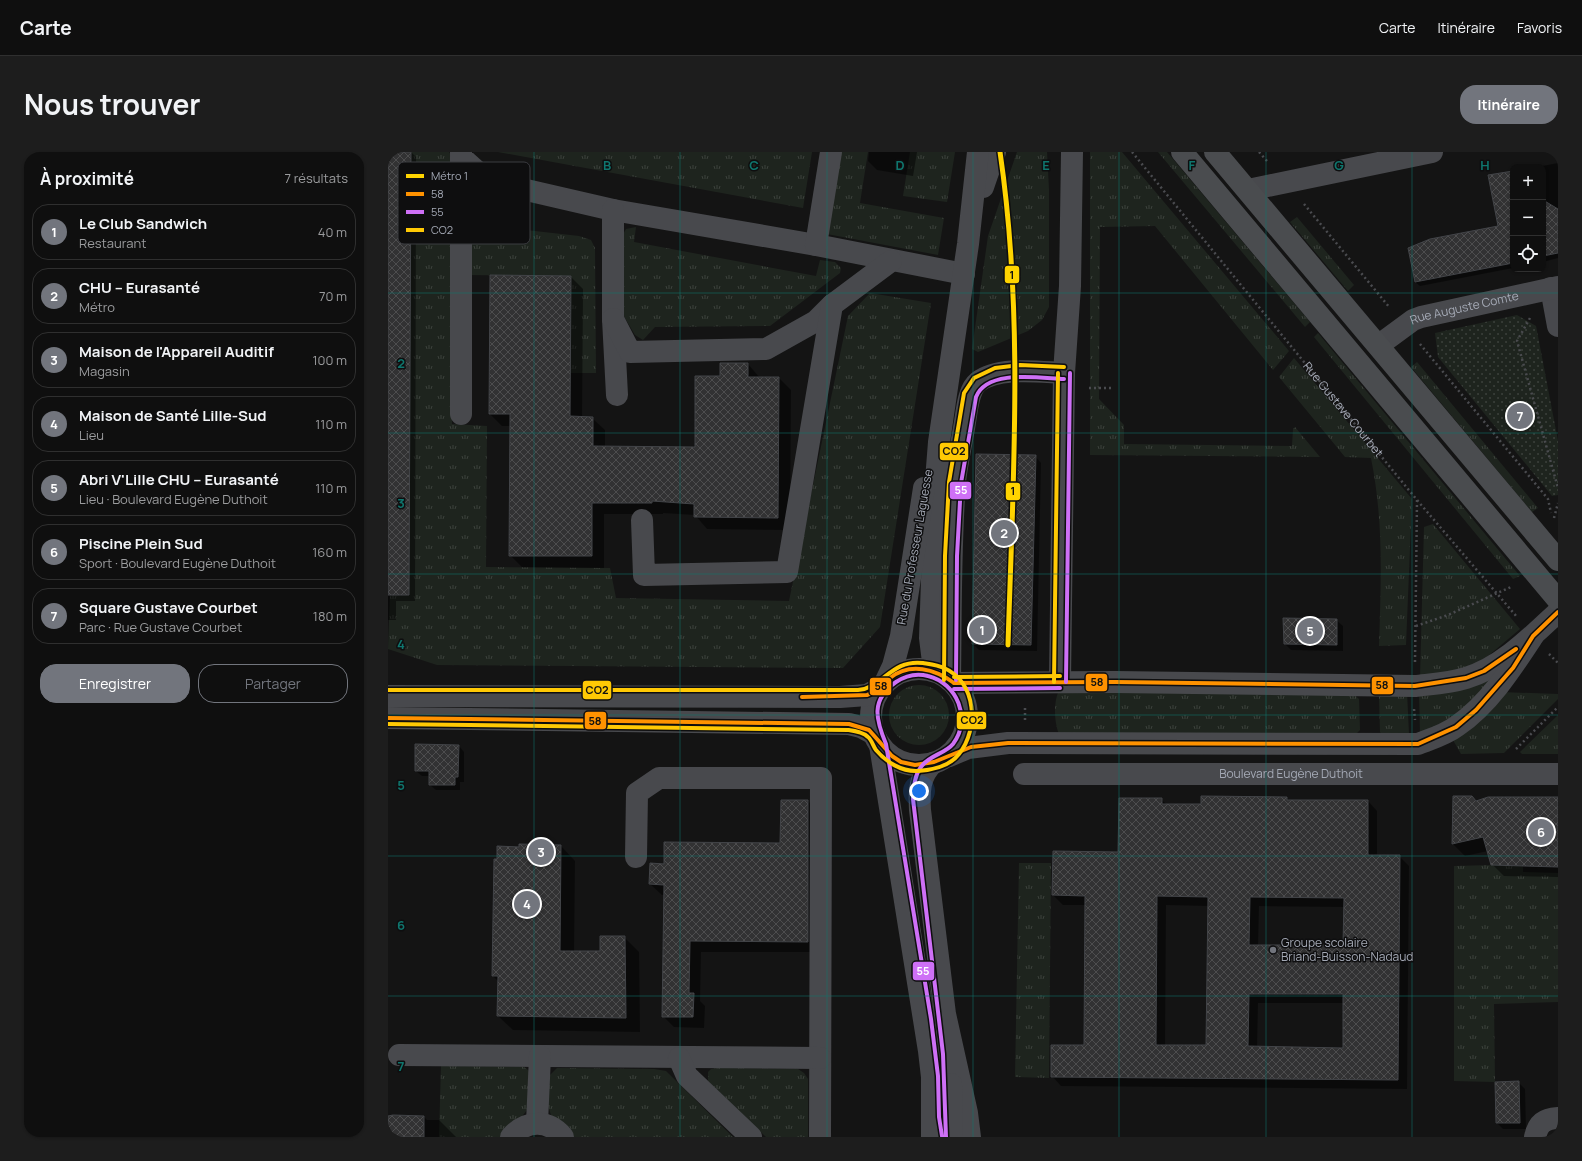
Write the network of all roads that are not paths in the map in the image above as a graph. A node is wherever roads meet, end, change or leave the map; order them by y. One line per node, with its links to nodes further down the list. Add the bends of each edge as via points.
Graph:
1 (832, 152): 14 (street)
2 (978, 152): 13 (street, Rue du Professeur Laguesse)
3 (995, 152): 13 (street, Rue du Professeur Laguesse)
4 (1057, 152): 22 (street, via 1059,304)
5 (1072, 152): 22 (street, via 1070,286)
6 (1182, 152): 29 (main road)
7 (1215, 152): 9 (main road)
8 (1432, 152): 9 (street)
9 (1248, 190): 21 (main road)
10 (530, 191): 11 (street)
11 (613, 210): 14 (street); 19 (street)
12 (461, 244): 26 (street)
13 (968, 244): 16 (street, Rue du Professeur Laguesse)
14 (816, 245): 15 (street)
15 (891, 260): 16 (street); 18 (street)
16 (964, 274): 23 (street, Rue du Professeur Laguesse)
17 (1555, 288): 20 (street); 21 (street, Rue Auguste Comte, via 1421,316)
18 (832, 305): 19 (street, via 816,321 766,349 630,352); 27 (street, via 787,572 644,575)
19 (613, 319): 25 (street)
20 (1558, 326)
21 (1379, 345): 28 (main road, via 1430,410)
22 (1064, 373): 24 (street, via 1000,373 982,380); 33 (street)
23 (946, 385): 24 (street); 32 (street, Rue du Professeur Laguesse, via 935,493 930,638 933,662); 34 (street, Rue du Professeur Laguesse, via 924,489 901,636 893,666)
24 (973, 388): 32 (street, via 955,482)
25 (617, 395)
26 (461, 414)
27 (642, 520)
28 (1558, 560)
29 (1558, 600)
30 (1558, 612): 31 (street)
31 (1533, 636): 33 (street, via 1484,671 1466,678 1415,686); 38 (street, via 1513,668 1476,710 1456,727 1418,744 1019,742 964,749)
32 (949, 679): 33 (street); 34 (street, via 929,670 909,670 896,674); 38 (street, via 964,699 968,717 961,741)
33 (1060, 682)
34 (882, 686): 35 (street, via 867,695 840,697); 37 (street, via 872,707 871,721)
35 (388, 696)
36 (388, 718): 37 (street, via 849,724 861,727)
37 (877, 740): 38 (street, via 889,755 907,764 920,766); 49 (street, via 925,1020 932,1077)
38 (941, 759): 42 (street, via 927,768 921,781 920,804)
39 (1024, 774): 40 (street, Boulevard Eugène Duthoit)
40 (1558, 774)
41 (636, 857): 46 (street, via 638,793 659,778 821,778)
42 (945, 1014): 54 (street); 55 (street)
43 (399, 1054): 44 (street)
44 (540, 1056): 45 (street); 48 (street)
45 (679, 1058): 46 (street); 52 (street, via 687,1076)
46 (820, 1058): 53 (street)
47 (1558, 1118): 56 (street, via 1544,1120 1538,1126)
48 (537, 1123): 50 (street, via 518,1129); 51 (street, via 558,1130)
49 (934, 1131)
50 (511, 1137)
51 (563, 1137)
52 (751, 1137)
53 (820, 1137)
54 (952, 1137)
55 (970, 1137)
56 (1535, 1137)

